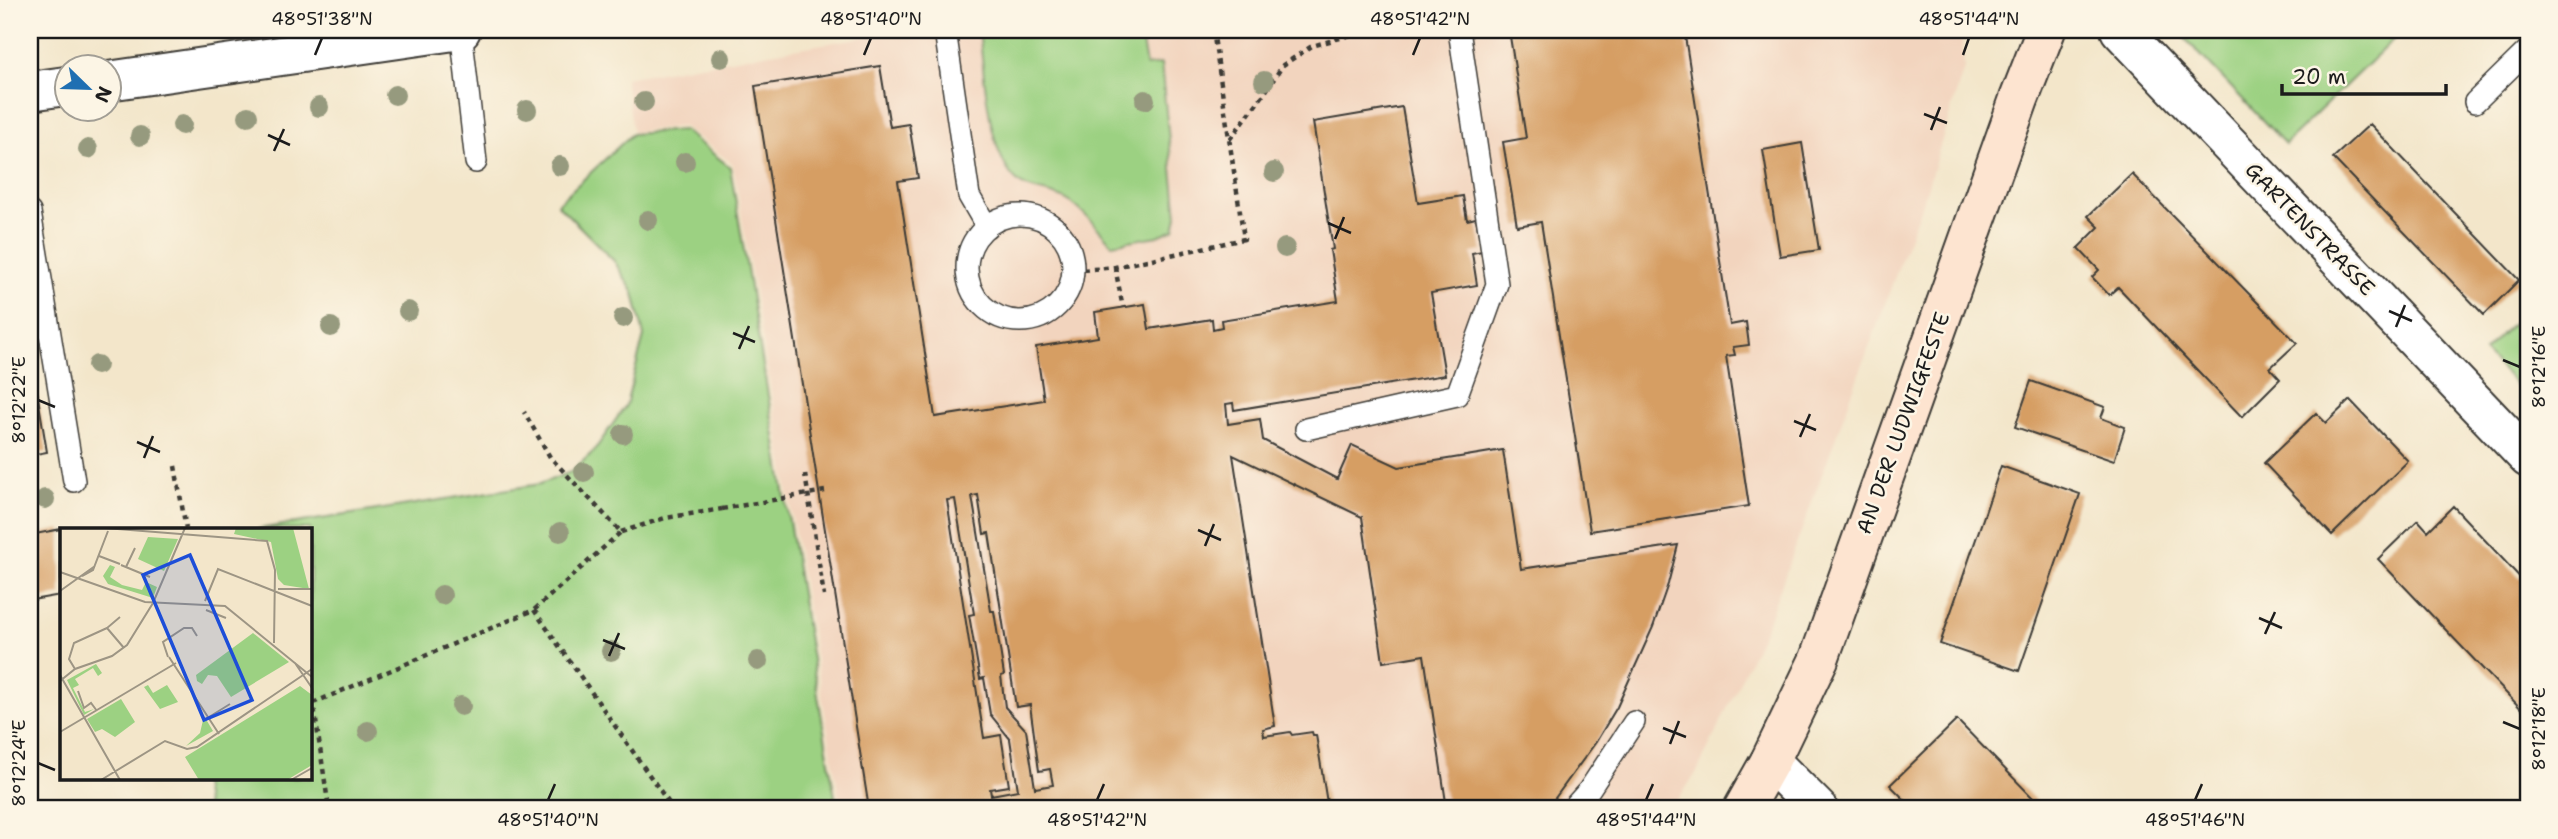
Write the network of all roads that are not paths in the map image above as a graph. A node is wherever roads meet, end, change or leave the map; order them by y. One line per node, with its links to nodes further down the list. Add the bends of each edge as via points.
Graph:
1 (461, 30): 7 (street); 11 (lane)
2 (945, 30): 13 (lane, via 969,196)
3 (1459, 30): 14 (lane, via 1497,284 1457,395)
4 (2046, 30): 18 (street, AN DER LUDWIGFESTE, via 1819,659)
5 (2120, 30): 15 (street, GARTENSTRASSE)
6 (2528, 50): 10 (lane)
7 (122, 79)
8 (52, 88): 9 (street)
9 (30, 91)
10 (2475, 102)
11 (476, 162)
12 (31, 221): 16 (lane)
13 (987, 227): 13 (lane, via 1017,215 1039,218 1065,239 1073,271 1068,293 1054,310 1023,322 1001,319 975,298 968,277 968,254)
14 (1306, 429)
15 (2528, 458)
16 (74, 481)
17 (1633, 722): 19 (lane)
18 (1770, 761): 20 (street, AN DER LUDWIGFESTE); 21 (street)
19 (1572, 809)
20 (1743, 809)
21 (1818, 809)

